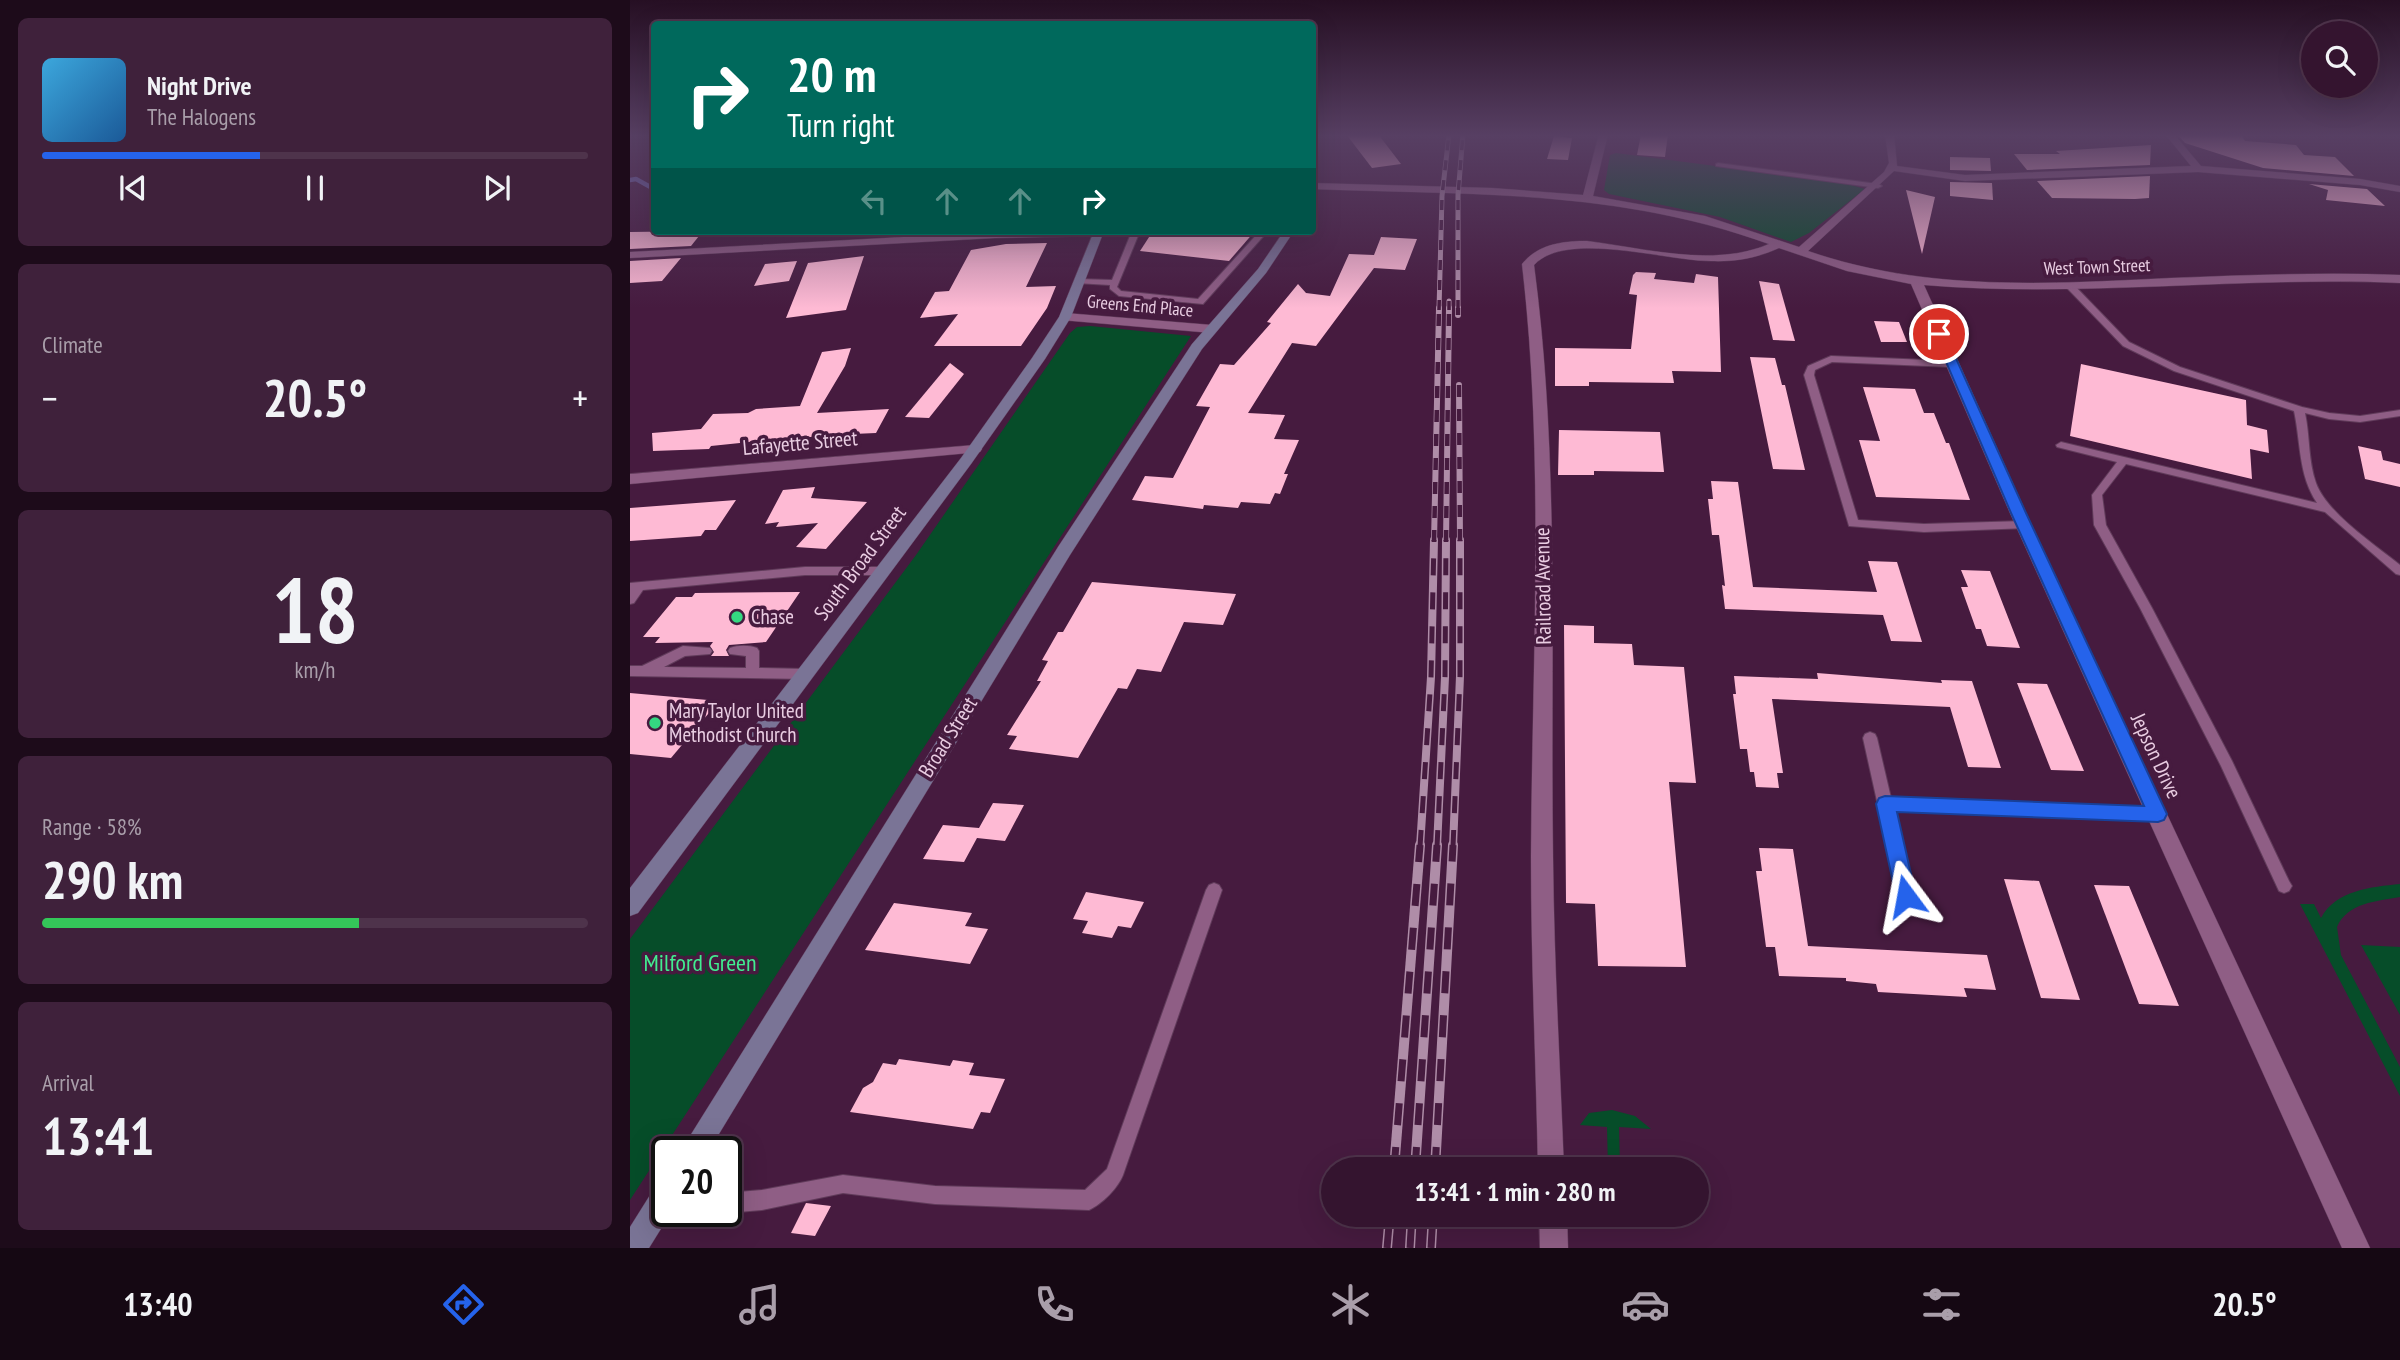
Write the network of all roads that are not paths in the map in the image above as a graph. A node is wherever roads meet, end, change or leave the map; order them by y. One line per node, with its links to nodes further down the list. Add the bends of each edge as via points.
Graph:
1 (1533, 192): 4 (street, West Town Street)
2 (1589, 192): 4 (street)
3 (1871, 192): 11 (street)
4 (1588, 196): 10 (street, West Town Street, via 1694,216)
5 (995, 235): 12 (street)
6 (1097, 235): 14 (main road)
7 (1134, 235): 16 (lane)
8 (1260, 235): 16 (lane, via 1200,302 1119,293)
9 (1287, 235): 19 (main road)
10 (1779, 244): 11 (street, West Town Street); 46 (street, Railroad Avenue, via 1758,255 1728,258 1567,245 1541,253 1528,264 1538,348 1544,585 1542,858)
11 (1800, 252): 15 (street, West Town Street, via 1852,271)
12 (630, 255)
13 (2400, 279): 17 (street, West Town Street, via 2262,278)
14 (1079, 281): 16 (lane); 18 (main road)
15 (1916, 281): 17 (street, West Town Street); 20 (street, Jepson Drive)
16 (1115, 283)
17 (2070, 286): 21 (lane, via 2126,344 2177,369)
18 (1065, 317): 19 (street, Greens End Place); 24 (main road)
19 (1212, 329): 45 (main road, Broad Street, via 1064,551)
20 (1952, 363): 28 (street, Jepson Drive); 28 (lane, via 1831,359 1811,368 1809,375 1853,523 1924,528)
21 (2299, 409): 22 (lane, via 2360,419); 27 (lane, via 2312,485)
22 (2400, 412)
23 (2061, 445): 25 (lane)
24 (975, 449): 26 (street, Lafayette Street); 29 (main road, South Broad Street)
25 (2124, 460): 27 (lane); 41 (lane, via 2097,495 2100,525 2221,753)
26 (630, 479)
27 (2330, 510): 30 (lane)
28 (2024, 525): 40 (street, Jepson Drive)
29 (883, 571): 31 (lane, via 805,570); 37 (main road, South Broad Street)
30 (2400, 571)
31 (635, 587): 32 (lane)
32 (630, 600)
33 (706, 651): 35 (lane, via 683,651)
34 (734, 651): 36 (lane, via 753,651)
35 (636, 672): 36 (lane)
36 (752, 673): 37 (lane)
37 (806, 674): 44 (main road, South Broad Street)
38 (1870, 738): 39 (lane)
39 (1885, 804): 40 (lane); 43 (lane)
40 (2158, 814): 52 (street, Jepson Drive)
41 (2284, 886)
42 (1213, 890): 47 (lane, via 1114,1175 1089,1200 935,1195 844,1184)
43 (1906, 896)
44 (630, 906)
45 (703, 1136)
46 (1551, 1157)
47 (742, 1202)
48 (651, 1222): 50 (main road)
49 (1553, 1227): 51 (street)
50 (634, 1248)
51 (1554, 1248)
52 (2356, 1248)

